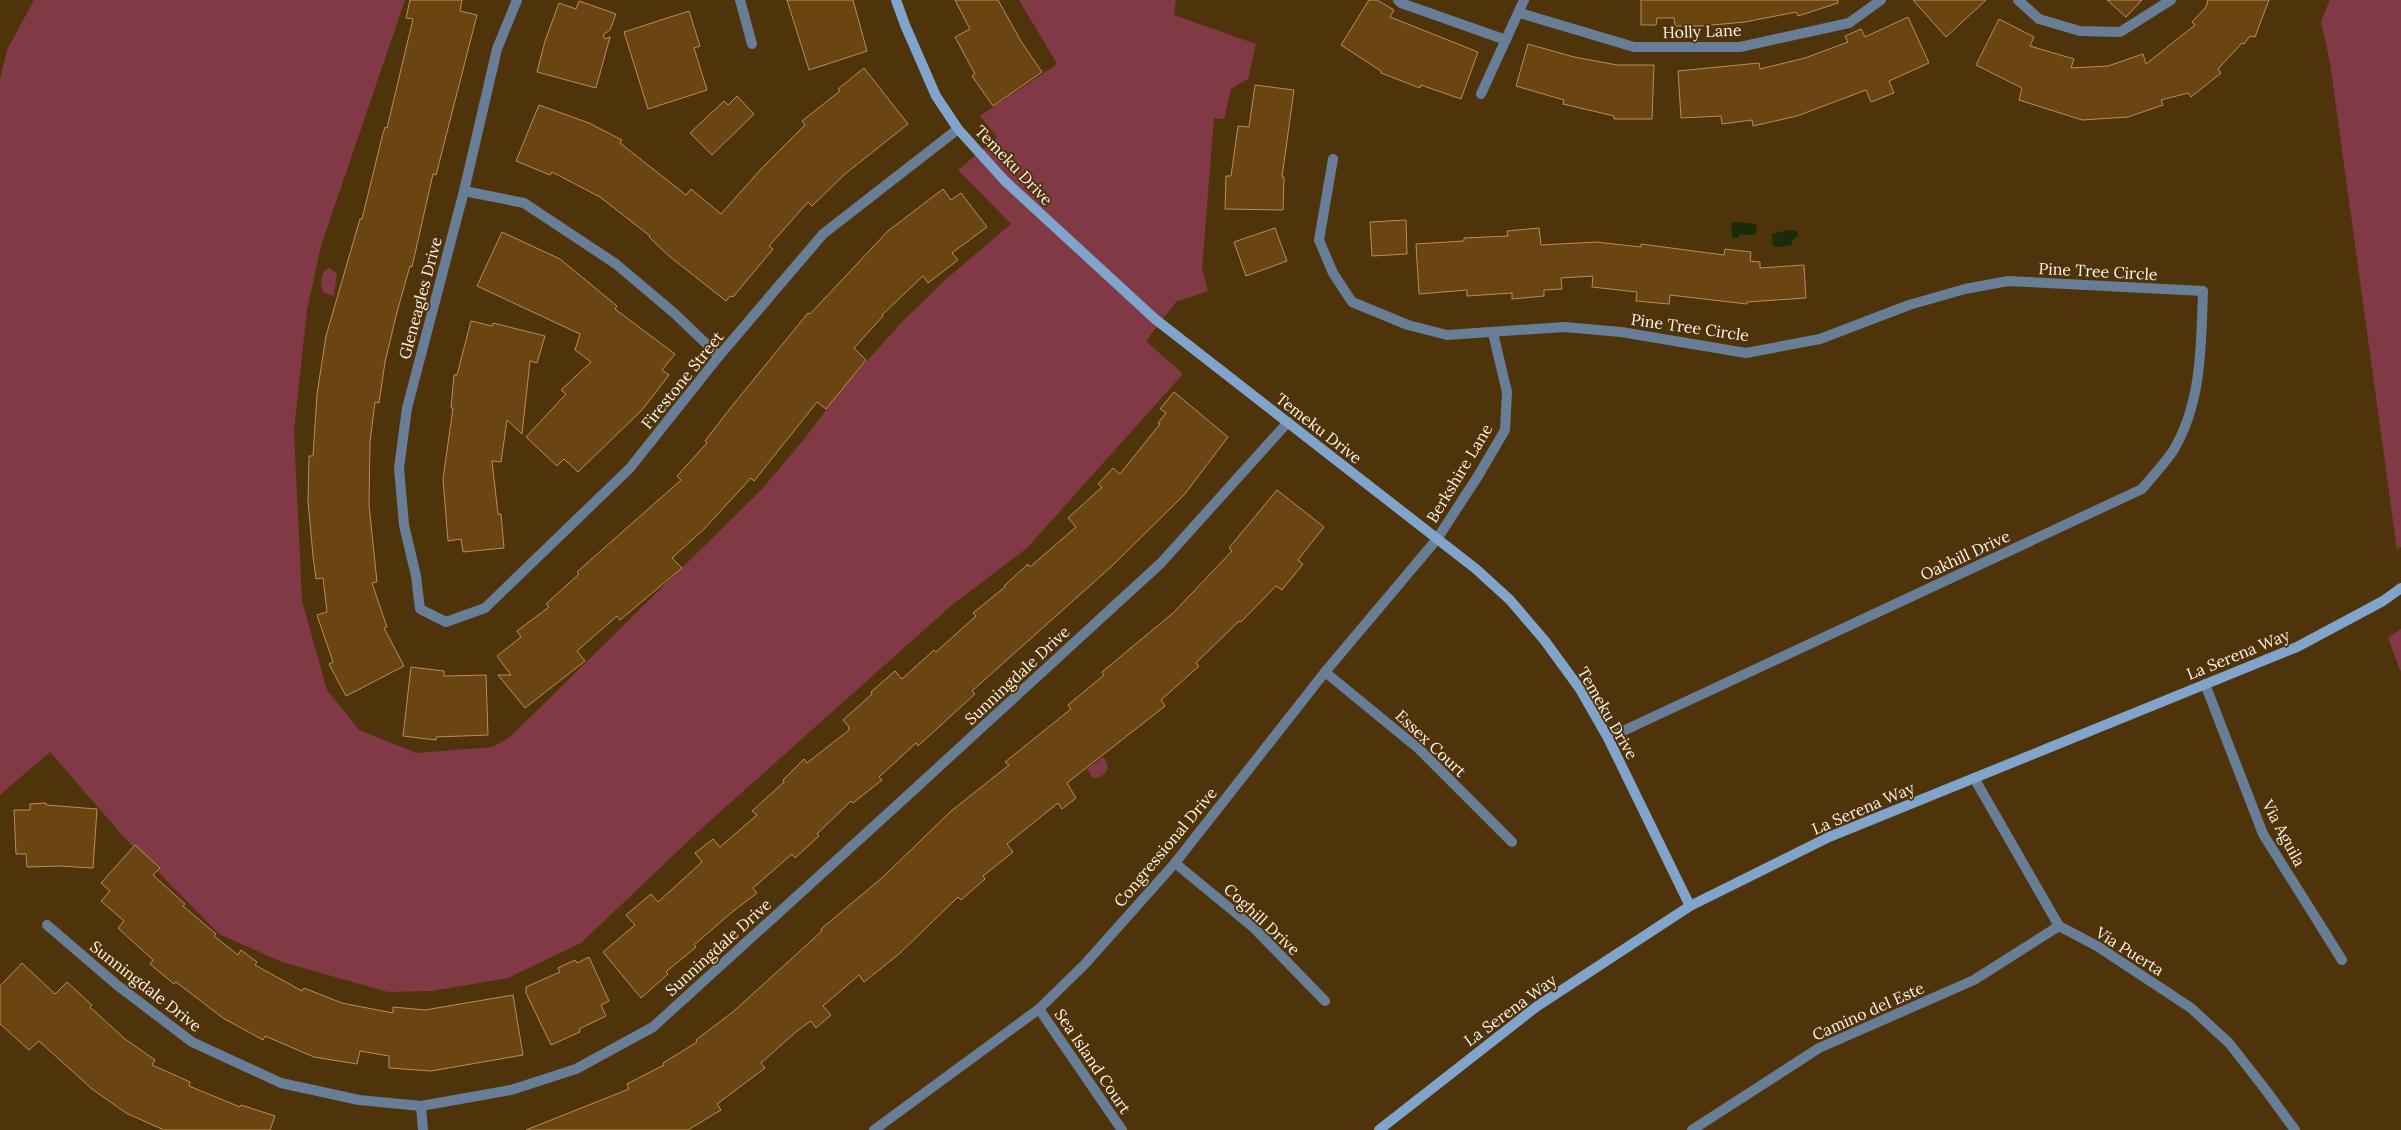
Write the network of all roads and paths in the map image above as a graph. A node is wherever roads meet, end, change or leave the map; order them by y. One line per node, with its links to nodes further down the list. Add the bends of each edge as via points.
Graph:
1 (517, 0): 15 (street, Gleneagles Drive, via 497,49)
2 (740, 0): 11 (street)
3 (896, 0): 13 (street, Temeku Drive, via 936,96)
4 (1398, 0): 10 (street)
5 (1524, 0): 9 (street)
6 (1881, 0): 9 (street, Holly Lane, via 1849,23 1740,46 1634,47)
7 (2018, 0): 8 (street, via 2039,19 2080,31 2120,32)
8 (2170, 0)
9 (1520, 13): 10 (street)
10 (1506, 40): 12 (street)
11 (752, 44)
12 (1481, 94)
13 (958, 129): 18 (street, Firestone Street, via 823,234); 19 (street, Temeku Drive, via 1005,181 1155,319)
14 (1333, 159): 17 (street, Pine Tree Circle, via 1319,240 1333,273 1352,302 1408,325 1447,335)
15 (464, 191): 18 (street, via 524,203 616,264); 22 (street, Gleneagles Drive, via 407,408 399,468 404,525)
16 (2203, 291): 17 (street, Pine Tree Circle, via 2008,281 1965,289 1909,306 1820,339 1746,353 1621,332 1564,327); 25 (street, Oakhill Drive, via 2200,356 2193,408 2173,451 2142,489)
17 (1493, 333): 20 (street, Berkshire Lane, via 1507,392 1505,430)
18 (719, 356): 22 (street, Firestone Street, via 630,468 485,608 446,622)
19 (1288, 422): 20 (street, Temeku Drive); 35 (street, Sunningdale Drive, via 1161,563 653,1026 576,1069 511,1090)
20 (1437, 540): 23 (street, Congressional Drive); 25 (street, Temeku Drive, via 1510,600 1580,689)
21 (2401, 588): 24 (street, La Serena Way, via 2297,647)
22 (420, 609)
23 (1325, 672): 27 (street, Essex Court, via 1419,749); 28 (street, Congressional Drive)
24 (2205, 684): 26 (street, La Serena Way); 32 (street, Via Aguila, via 2264,834)
25 (1608, 738): 29 (street, Temeku Drive)
26 (1974, 778): 29 (street, La Serena Way, via 1829,837); 31 (street)
27 (1512, 842)
28 (1175, 863): 33 (street, Coghill Drive, via 1254,928); 34 (street, Congressional Drive, via 1085,964)
29 (1690, 906): 39 (street, La Serena Way, via 1536,1007)
30 (47, 925): 35 (street, Sunningdale Drive, via 116,985 192,1042 281,1083 359,1100)
31 (2059, 926): 40 (street, Camino del Este, via 1974,980 1819,1048); 41 (street, Via Puerta, via 2097,946 2191,1008 2229,1043)
32 (2342, 960)
33 (1325, 1001)
34 (1039, 1009): 37 (street, Congressional Drive); 38 (street, Sea Island Court)
35 (421, 1106): 36 (street)
36 (423, 1130)
37 (874, 1130)
38 (1122, 1130)
39 (1379, 1130)
40 (1692, 1130)
41 (2295, 1130)

